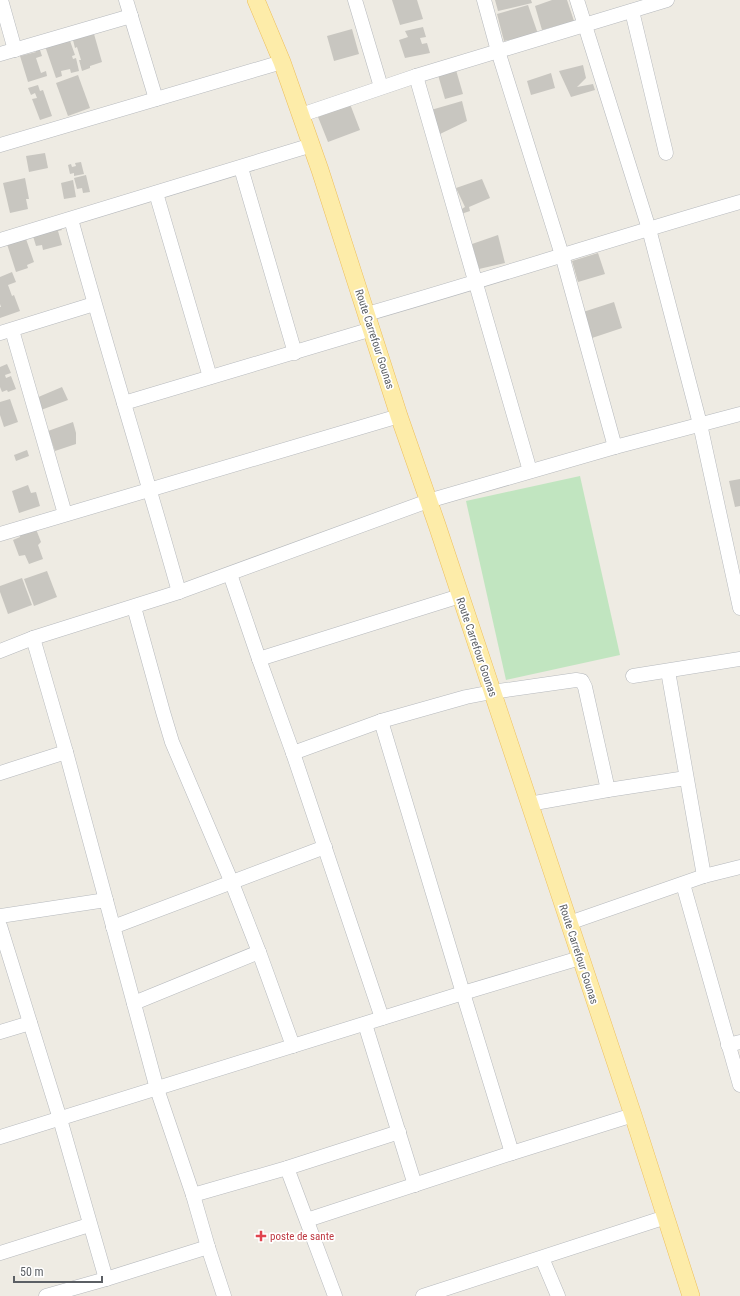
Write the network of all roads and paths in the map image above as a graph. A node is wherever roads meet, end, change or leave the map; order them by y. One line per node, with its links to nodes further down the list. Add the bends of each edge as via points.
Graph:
1 (1, 0): 11 (street)
2 (126, 0): 9 (street)
3 (256, 0): 14 (main road, Route Carrefour Gounas)
4 (355, 0): 16 (street)
5 (484, 0): 12 (street)
6 (577, 0): 10 (street)
7 (667, 0): 8 (street)
8 (632, 11): 10 (street); 21 (street)
9 (131, 16): 11 (street); 17 (street)
10 (584, 25): 12 (street); 26 (street)
11 (15, 50): 13 (street)
12 (498, 51): 15 (street); 28 (street)
13 (0, 54)
14 (282, 62): 17 (street); 18 (main road, Route Carrefour Gounas)
15 (416, 76): 16 (street); 29 (street)
16 (381, 87): 18 (street)
17 (156, 99): 19 (street)
18 (301, 115): 20 (main road, Route Carrefour Gounas)
19 (0, 144)
20 (312, 145): 22 (street); 31 (main road, Route Carrefour Gounas)
21 (666, 153)
22 (241, 168): 23 (street); 33 (street)
23 (156, 193): 25 (street); 34 (street)
24 (740, 202): 26 (street)
25 (71, 219): 27 (street); 30 (street)
26 (649, 229): 28 (street); 38 (street)
27 (0, 240)
28 (562, 255): 29 (street); 39 (street)
29 (476, 282): 31 (street); 40 (street)
30 (94, 304): 32 (street); 35 (street)
31 (370, 322): 33 (street); 37 (main road, Route Carrefour Gounas)
32 (6, 332): 43 (street)
33 (295, 353): 34 (street)
34 (210, 377): 35 (street)
35 (124, 403): 41 (street)
36 (740, 414): 38 (street)
37 (399, 416): 41 (street); 42 (main road, Route Carrefour Gounas)
38 (700, 424): 39 (street); 45 (street)
39 (615, 447): 40 (street)
40 (530, 471): 42 (street)
41 (150, 490): 43 (street); 47 (street)
42 (428, 501): 46 (street); 48 (main road, Route Carrefour Gounas)
43 (65, 514): 44 (street)
44 (0, 534)
45 (736, 571): 50 (street)
46 (230, 574): 47 (street); 53 (street)
47 (179, 592): 49 (street)
48 (460, 596): 53 (street); 57 (main road, Route Carrefour Gounas)
49 (134, 607): 51 (street); 68 (street, via 172,742)
50 (740, 608)
51 (33, 638): 52 (street); 59 (street)
52 (0, 651)
53 (259, 659): 60 (street)
54 (740, 659): 55 (street)
55 (668, 671): 56 (street); 62 (street)
56 (633, 676)
57 (492, 692): 58 (street); 63 (street, via 582,681); 64 (main road, Route Carrefour Gounas)
58 (381, 721): 60 (street); 77 (street)
59 (66, 752): 61 (street); 70 (street)
60 (293, 753): 65 (street)
61 (0, 773)
62 (686, 778): 63 (street); 67 (street)
63 (608, 790): 64 (street)
64 (529, 804): 72 (main road, Route Carrefour Gounas)
65 (325, 847): 68 (street); 79 (street)
66 (740, 867): 67 (street)
67 (704, 876): 69 (street)
68 (232, 883): 74 (street); 75 (street)
69 (683, 884): 72 (street); 83 (street)
70 (106, 900): 71 (street); 74 (street)
71 (0, 916)
72 (569, 923): 76 (main road, Route Carrefour Gounas)
73 (0, 926): 80 (street)
74 (113, 927): 78 (street)
75 (259, 952): 78 (street); 84 (street)
76 (580, 958): 77 (street); 87 (main road, Route Carrefour Gounas)
77 (463, 993): 79 (street); 91 (street)
78 (134, 1003): 86 (street)
79 (382, 1018): 81 (street)
80 (30, 1023): 82 (street); 88 (street)
81 (365, 1024): 84 (street); 89 (street)
82 (0, 1032)
83 (734, 1043): 85 (street)
84 (293, 1046): 86 (street)
85 (740, 1085)
86 (157, 1089): 88 (street); 94 (street)
87 (633, 1115): 91 (street); 95 (main road, Route Carrefour Gounas)
88 (60, 1119): 90 (street); 97 (street)
89 (399, 1132): 92 (street); 93 (street)
90 (0, 1137)
91 (512, 1153): 93 (street)
92 (287, 1168): 94 (street); 96 (street)
93 (416, 1185): 96 (street)
94 (193, 1195): 98 (street)
95 (666, 1217): 100 (street); 108 (main road, Route Carrefour Gounas)
96 (307, 1220): 105 (street)
97 (89, 1225): 99 (street); 101 (street)
98 (208, 1247): 101 (street); 104 (street)
99 (0, 1253)
100 (542, 1258): 102 (street); 107 (street)
101 (106, 1279): 103 (street)
102 (448, 1292): 106 (street)
103 (46, 1296)
104 (224, 1296)
105 (335, 1296)
106 (423, 1296)
107 (558, 1296)
108 (691, 1296)

